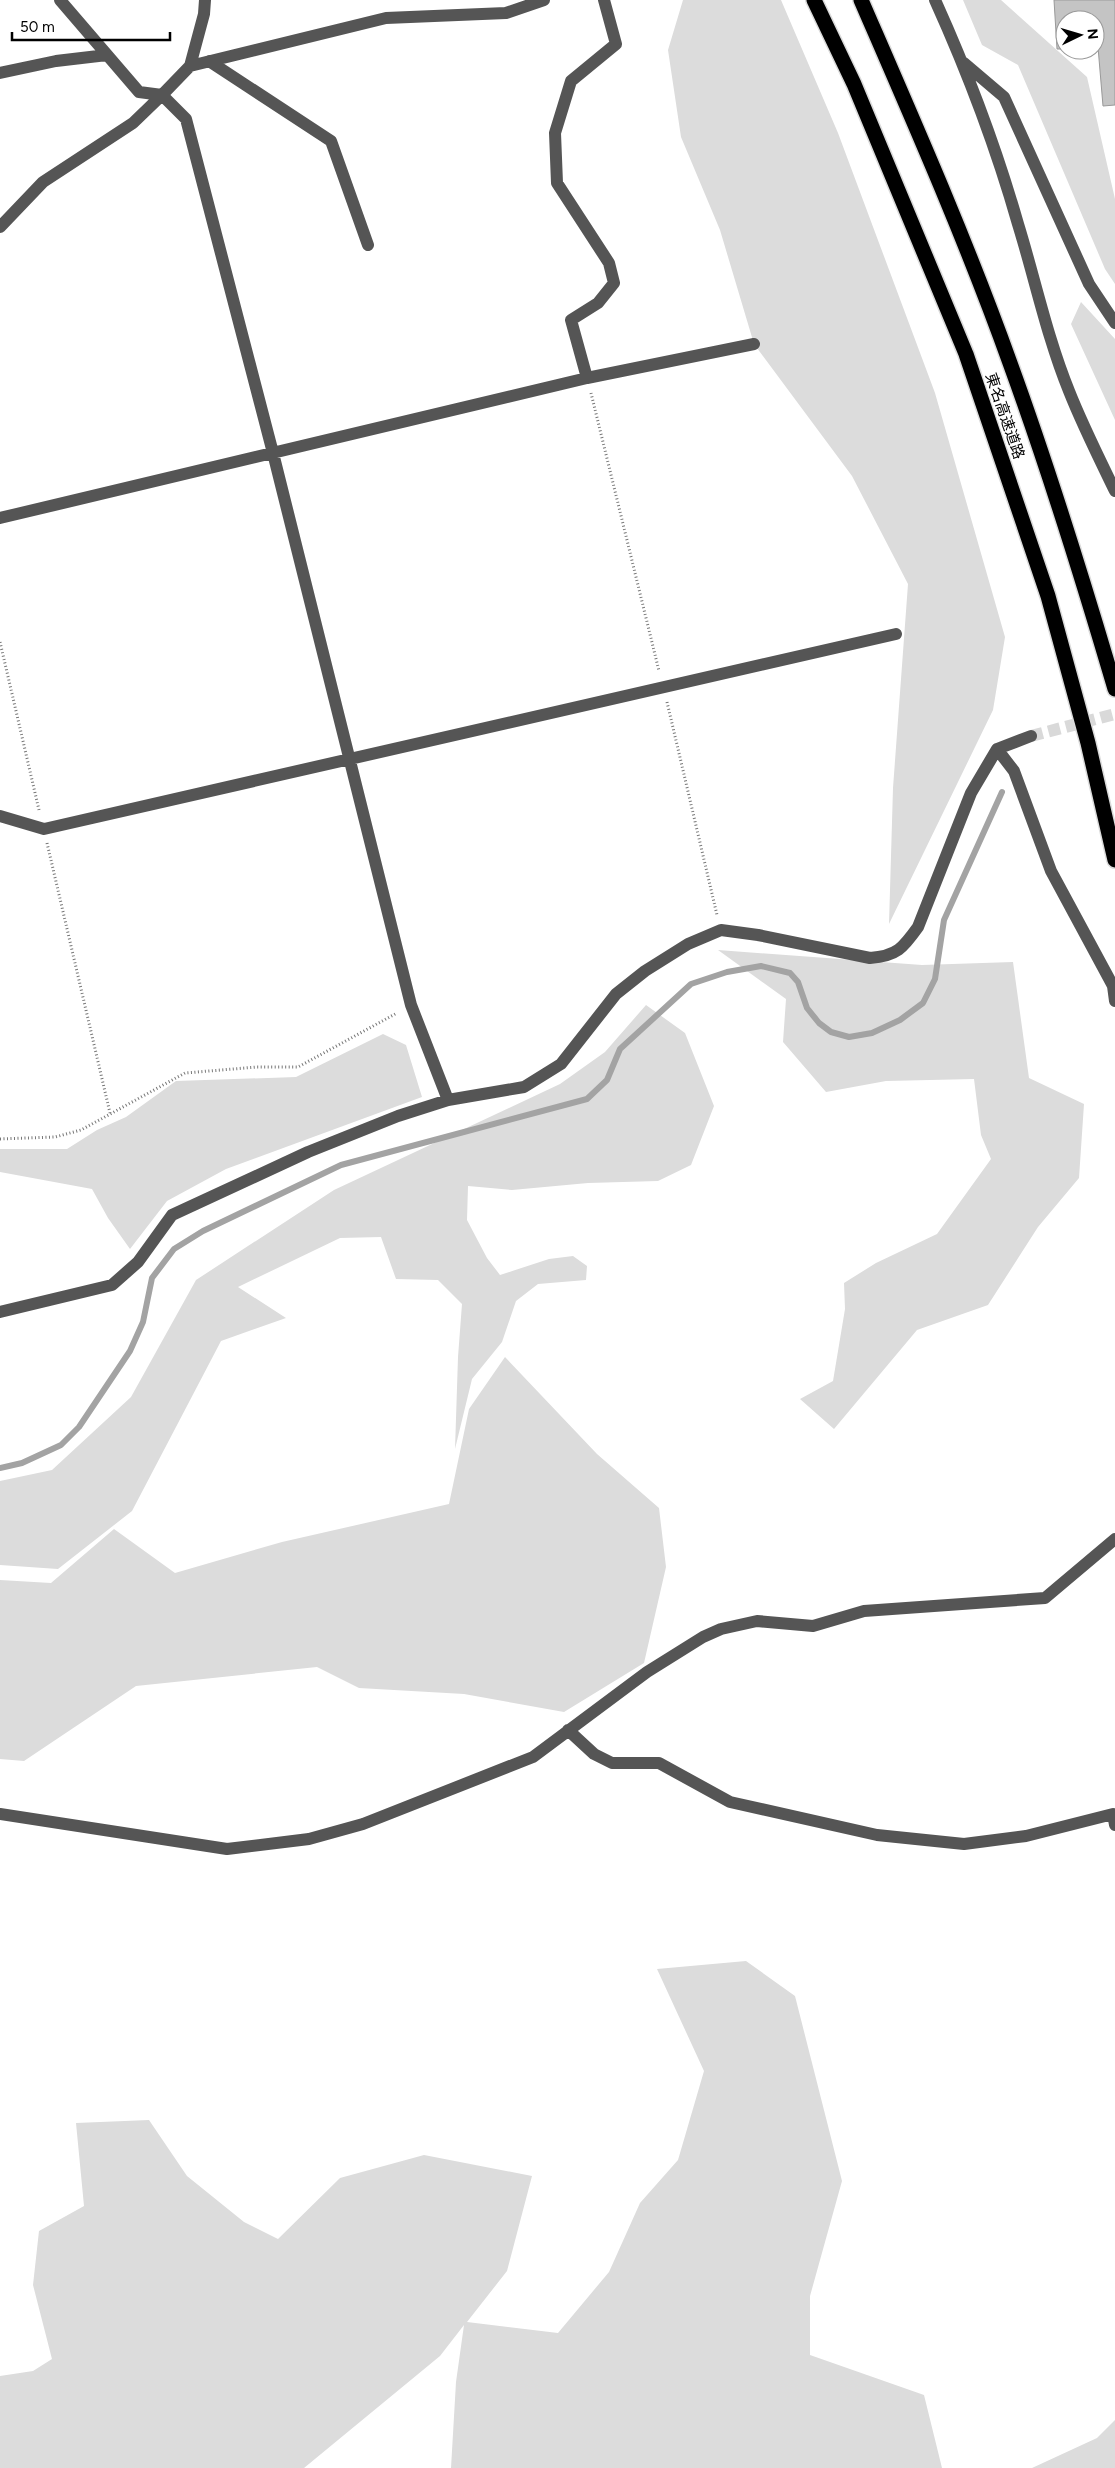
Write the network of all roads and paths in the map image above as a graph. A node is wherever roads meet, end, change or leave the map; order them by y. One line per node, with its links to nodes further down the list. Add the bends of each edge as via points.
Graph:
1 (60, 0): 8 (street)
2 (205, 0): 11 (street)
3 (544, 0): 9 (street, via 506,12 386,18)
4 (604, 0): 18 (street, via 616,44 570,81 555,133 557,183 609,263 614,283 598,303 571,320)
5 (814, 0): 31 (highway, 東名高速道路, via 854,84 969,364 1048,596 1088,743)
6 (861, 0): 25 (highway, 東名高速道路, via 935,170 1010,362 1078,560)
7 (935, 0): 10 (street)
8 (107, 56): 12 (street, via 56,61); 13 (street, via 139,92)
9 (208, 61): 11 (street); 15 (street, via 331,141)
10 (963, 61): 16 (street, via 1004,97 1089,284); 20 (street, via 1019,225 1041,308 1069,391)
11 (190, 66): 13 (street)
12 (0, 73)
13 (162, 95): 14 (street, via 133,123 43,182); 19 (street, via 186,119)
14 (0, 227)
15 (368, 245)
16 (1115, 323)
17 (754, 344): 18 (street)
18 (587, 378): 19 (street); 24 (path)
19 (273, 453): 21 (street); 28 (street)
20 (1115, 490)
21 (0, 518)
22 (896, 634): 24 (street)
23 (0, 642): 30 (path)
24 (663, 687): 28 (street); 32 (path)
25 (1115, 690)
26 (1030, 736): 27 (street)
27 (996, 749): 32 (street, via 971,793 918,927 897,952 870,958); 33 (street, via 1014,771 1051,871 1113,986)
28 (350, 760): 30 (street); 34 (street)
29 (0, 816): 30 (street)
30 (44, 830): 36 (path)
31 (1115, 860)
32 (720, 930): 35 (street, via 688,944 644,971 616,994 561,1064 539,1078 524,1087)
33 (1115, 1001)
34 (411, 1005): 35 (street); 36 (path, via 298,1067 185,1073)
35 (448, 1100): 38 (street, via 308,1152 172,1216 138,1262 112,1285)
36 (110, 1113): 37 (path, via 81,1130 55,1137)
37 (0, 1139)
38 (0, 1312)
39 (1115, 1539): 40 (street, via 1045,1598 864,1611 813,1626 757,1621 721,1629 647,1672)
40 (568, 1730): 41 (street, via 533,1757 363,1824 309,1840 227,1849); 42 (street, via 594,1754 612,1763 659,1763 730,1802 876,1835 964,1844 1026,1836 1113,1814)
41 (0, 1814)
42 (1115, 1825)

